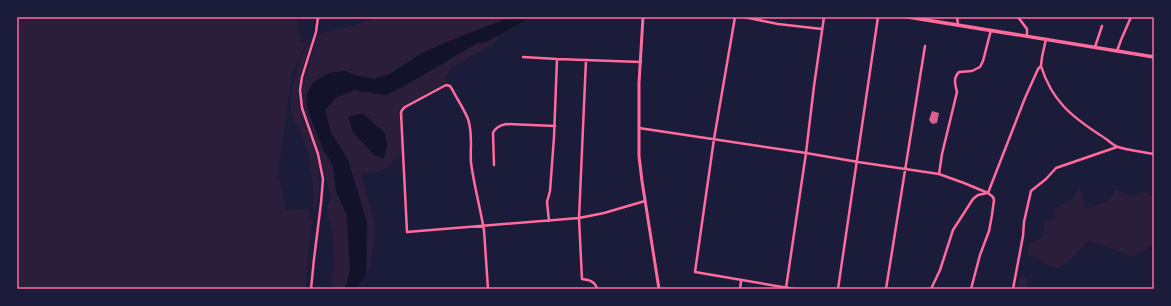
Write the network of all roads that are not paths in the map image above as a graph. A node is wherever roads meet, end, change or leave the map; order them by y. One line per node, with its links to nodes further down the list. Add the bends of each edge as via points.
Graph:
1 (318, 17): 43 (street, via 300,90 302,108 318,154 322,179)
2 (643, 17): 24 (street)
3 (735, 17): 28 (street)
4 (744, 17): 13 (street)
5 (824, 17): 13 (street)
6 (878, 17): 32 (street)
7 (908, 17): 11 (main road)
8 (957, 17): 11 (street)
9 (1018, 17): 15 (street, via 1027,29)
10 (1132, 17): 19 (street)
11 (958, 25): 14 (main road)
12 (1102, 26): 18 (street)
13 (822, 29): 30 (street)
14 (991, 30): 15 (main road); 35 (street, via 980,67 972,71 959,72 955,76 957,92)
15 (1027, 36): 16 (main road)
16 (1046, 39): 18 (main road); 25 (street)
17 (925, 46): 34 (street)
18 (1095, 47): 19 (main road)
19 (1117, 51): 21 (main road)
20 (523, 57): 22 (street)
21 (1154, 57)
22 (557, 59): 23 (street); 26 (street)
23 (586, 60): 24 (street); 38 (street)
24 (641, 62): 27 (street)
25 (1041, 66): 29 (street, via 1049,87 1065,108); 36 (street, via 1027,93)
26 (555, 126): 33 (street, via 500,126 493,133); 39 (street, via 547,200)
27 (638, 128): 28 (street); 37 (street)
28 (714, 140): 30 (street); 41 (street, via 695,272)
29 (1117, 147): 31 (street); 53 (street, via 1056,168 1032,191)
30 (806, 153): 32 (street); 42 (street)
31 (1154, 154)
32 (858, 162): 34 (street); 49 (street)
33 (494, 165)
34 (906, 169): 35 (street); 50 (street)
35 (939, 174): 36 (street)
36 (988, 193): 51 (street, via 973,199 955,226); 52 (street, via 994,200 990,228)
37 (645, 201): 38 (street); 46 (street)
38 (579, 218): 39 (street); 45 (street, via 582,279 592,281)
39 (549, 221): 40 (street)
40 (483, 226): 40 (street, via 406,232 401,111 446,84 452,89 469,124 472,166); 44 (street)
41 (741, 281): 42 (street); 47 (street)
42 (786, 288): 48 (street)
43 (311, 289)
44 (488, 289)
45 (597, 289)
46 (659, 289)
47 (740, 289)
48 (794, 289)
49 (838, 289)
50 (886, 289)
51 (931, 289)
52 (971, 289)
53 (1013, 289)

